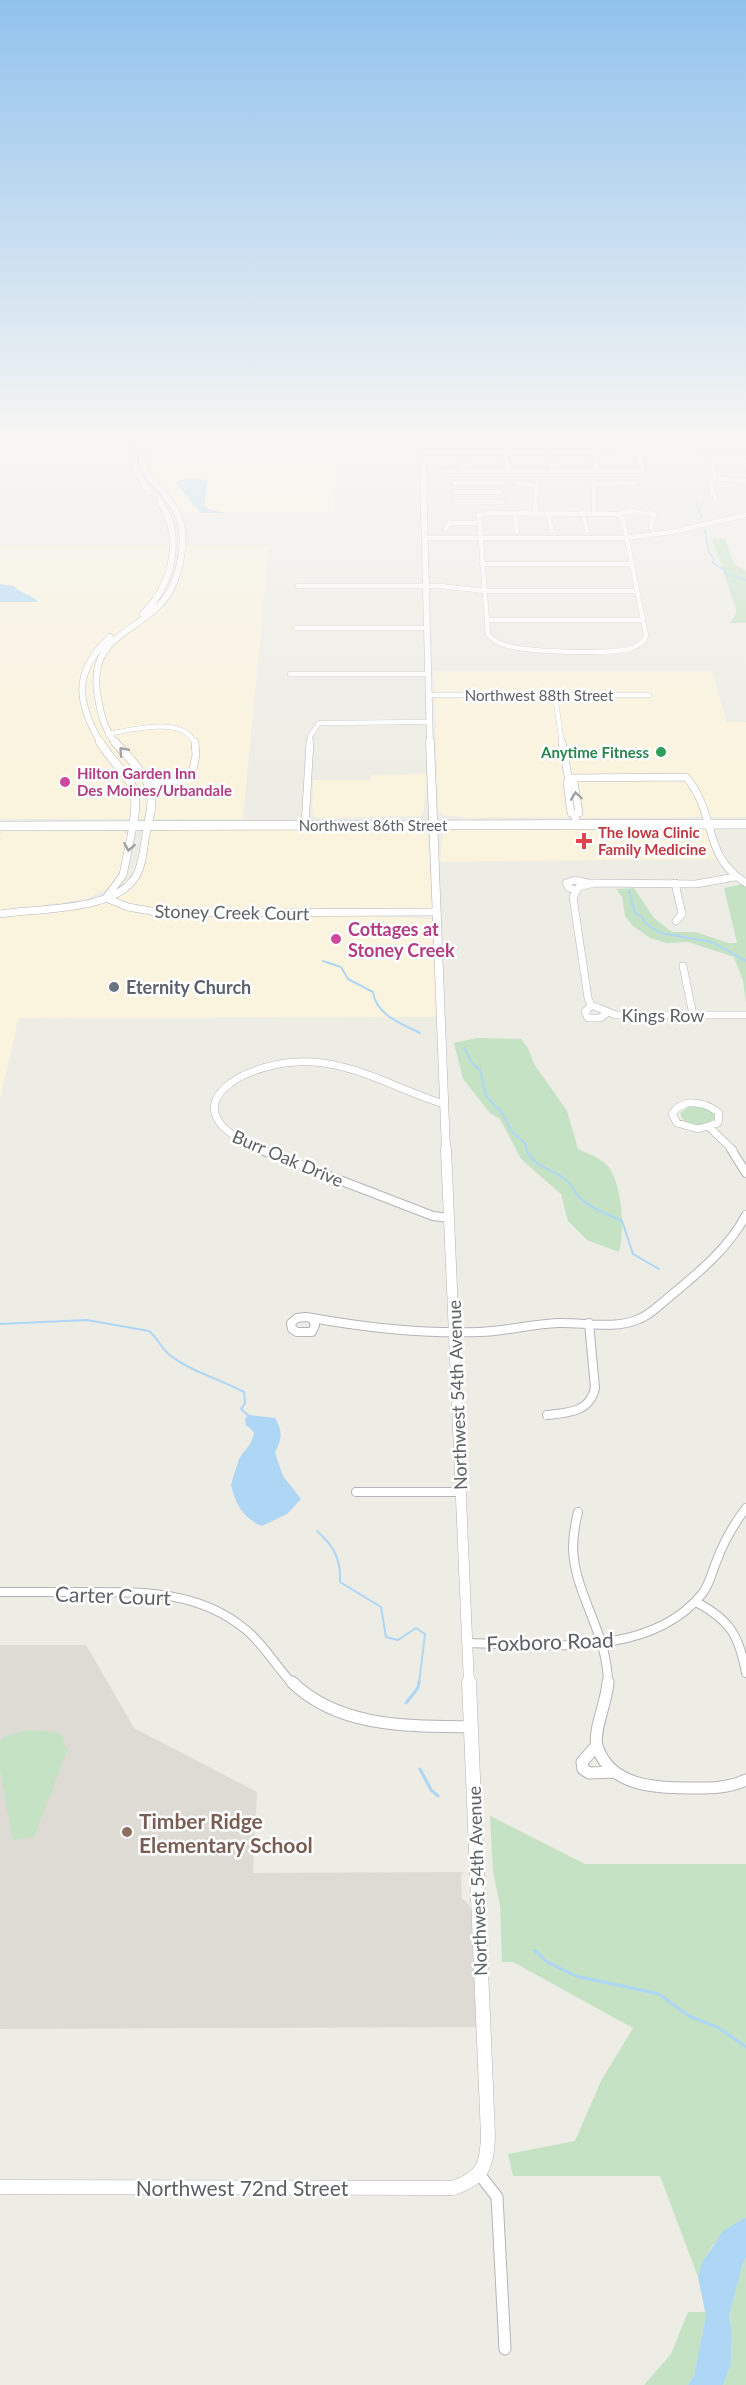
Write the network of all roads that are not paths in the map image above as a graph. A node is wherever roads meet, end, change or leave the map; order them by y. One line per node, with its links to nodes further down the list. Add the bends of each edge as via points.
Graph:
1 (173, 545): 31 (street, via 160,593 147,611 99,645 81,694 101,742 135,787 138,800)
2 (180, 545): 22 (street, via 180,559 166,599 100,656 96,689)
3 (425, 545): 9 (street, Northwest 54th Avenue)
4 (481, 545): 6 (street)
5 (626, 545): 7 (street)
6 (482, 564): 7 (street); 10 (street)
7 (630, 564): 11 (street)
8 (298, 586): 9 (street)
9 (426, 586): 10 (street); 15 (street, Northwest 54th Avenue)
10 (484, 591): 11 (street); 12 (street)
11 (636, 591): 13 (street)
12 (487, 620): 13 (street); 13 (street, via 488,635 495,643 511,649 612,650 632,648 644,641)
13 (642, 620)
14 (296, 628): 15 (street)
15 (427, 628): 17 (street, Northwest 54th Avenue)
16 (290, 674): 17 (street)
17 (428, 674): 18 (street, Northwest 54th Avenue)
18 (429, 695): 19 (street, Northwest 88th Street); 21 (street, Northwest 54th Avenue)
19 (555, 695): 20 (street, Northwest 88th Street); 23 (street)
20 (649, 695)
21 (429, 722): 28 (street, via 319,723 310,736); 29 (street, Northwest 54th Avenue)
22 (108, 734): 24 (street, one-way to 22); 24 (street, via 168,727 194,736 197,747 192,774)
23 (570, 778): 26 (street, via 567,782 571,813); 30 (street, via 686,777 700,797)
24 (150, 785): 32 (street, via 153,802)
25 (0, 819): 31 (main road, Northwest 86th Street)
26 (576, 819): 29 (main road, Northwest 86th Street); 30 (main road, Northwest 86th Street)
27 (746, 819): 30 (main road, Northwest 86th Street)
28 (305, 822): 29 (main road, Northwest 86th Street); 32 (main road, Northwest 86th Street)
29 (433, 822): 42 (street, Northwest 54th Avenue)
30 (708, 822): 33 (main road, Northwest 86th Street); 35 (street, via 718,860)
31 (133, 823): 32 (main road, Northwest 86th Street); 34 (main road, Northwest 86th Street); 40 (street, one-way to 40, via 123,875)
32 (148, 823): 40 (street, via 136,878 121,892)
33 (746, 824)
34 (0, 826)
35 (735, 877): 36 (street); 37 (street)
36 (675, 883): 38 (street); 43 (street, via 682,914)
37 (746, 883)
38 (589, 884): 39 (street); 39 (street, via 575,880 566,883)
39 (574, 893): 45 (street)
40 (106, 898): 41 (street); 42 (street, Stoney Creek Court, via 128,907 162,913 361,913 386,917)
41 (0, 914)
42 (436, 914): 49 (street, Northwest 54th Avenue)
43 (676, 921)
44 (683, 966): 47 (street)
45 (589, 1002): 46 (street, Kings Row); 46 (street, via 585,1012 588,1018 600,1018)
46 (607, 1013): 47 (street, Kings Row)
47 (693, 1015): 48 (street, Kings Row)
48 (746, 1015)
49 (444, 1104): 53 (street, Northwest 54th Avenue); 53 (street, Burr Oak Drive, via 332,1065 295,1062 265,1066 235,1078 216,1095 214,1111 220,1125 245,1143 433,1216)
50 (710, 1128): 50 (street, via 720,1119 709,1105 687,1104 672,1114 677,1123 688,1128); 51 (street, via 734,1151)
51 (746, 1173)
52 (746, 1215): 55 (street, via 730,1242 645,1317 629,1323)
53 (449, 1218): 56 (street, Northwest 54th Avenue)
54 (312, 1318): 56 (street, via 393,1330)
55 (589, 1323): 56 (street); 57 (street, via 593,1398 576,1411)
56 (455, 1332): 59 (street, Northwest 54th Avenue)
57 (547, 1415)
58 (356, 1492): 59 (street)
59 (461, 1492): 65 (street, Northwest 54th Avenue)
60 (746, 1508): 63 (street, Foxboro Road, via 724,1541 709,1581)
61 (578, 1512): 64 (street, via 573,1530 573,1558)
62 (0, 1592): 67 (street, Carter Court, via 144,1592 191,1600 236,1621 306,1696 344,1715 382,1725)
63 (696, 1602): 64 (street, Foxboro Road, via 657,1629 621,1640); 66 (street, via 719,1615 734,1630 740,1640)
64 (602, 1641): 65 (street, Foxboro Road); 68 (street, via 608,1691)
65 (467, 1643): 67 (street, Northwest 54th Avenue)
66 (746, 1673)
67 (470, 1727): 71 (street, Northwest 54th Avenue, via 488,2136 487,2158)
68 (597, 1745): 69 (street); 69 (street, via 582,1762 583,1769 589,1773)
69 (615, 1772): 70 (street, via 639,1784 663,1788 726,1787)
70 (746, 1780)
71 (480, 2175): 72 (street, Northwest 72nd Street, via 453,2188); 73 (street, via 496,2197)
72 (0, 2187)
73 (505, 2349)

